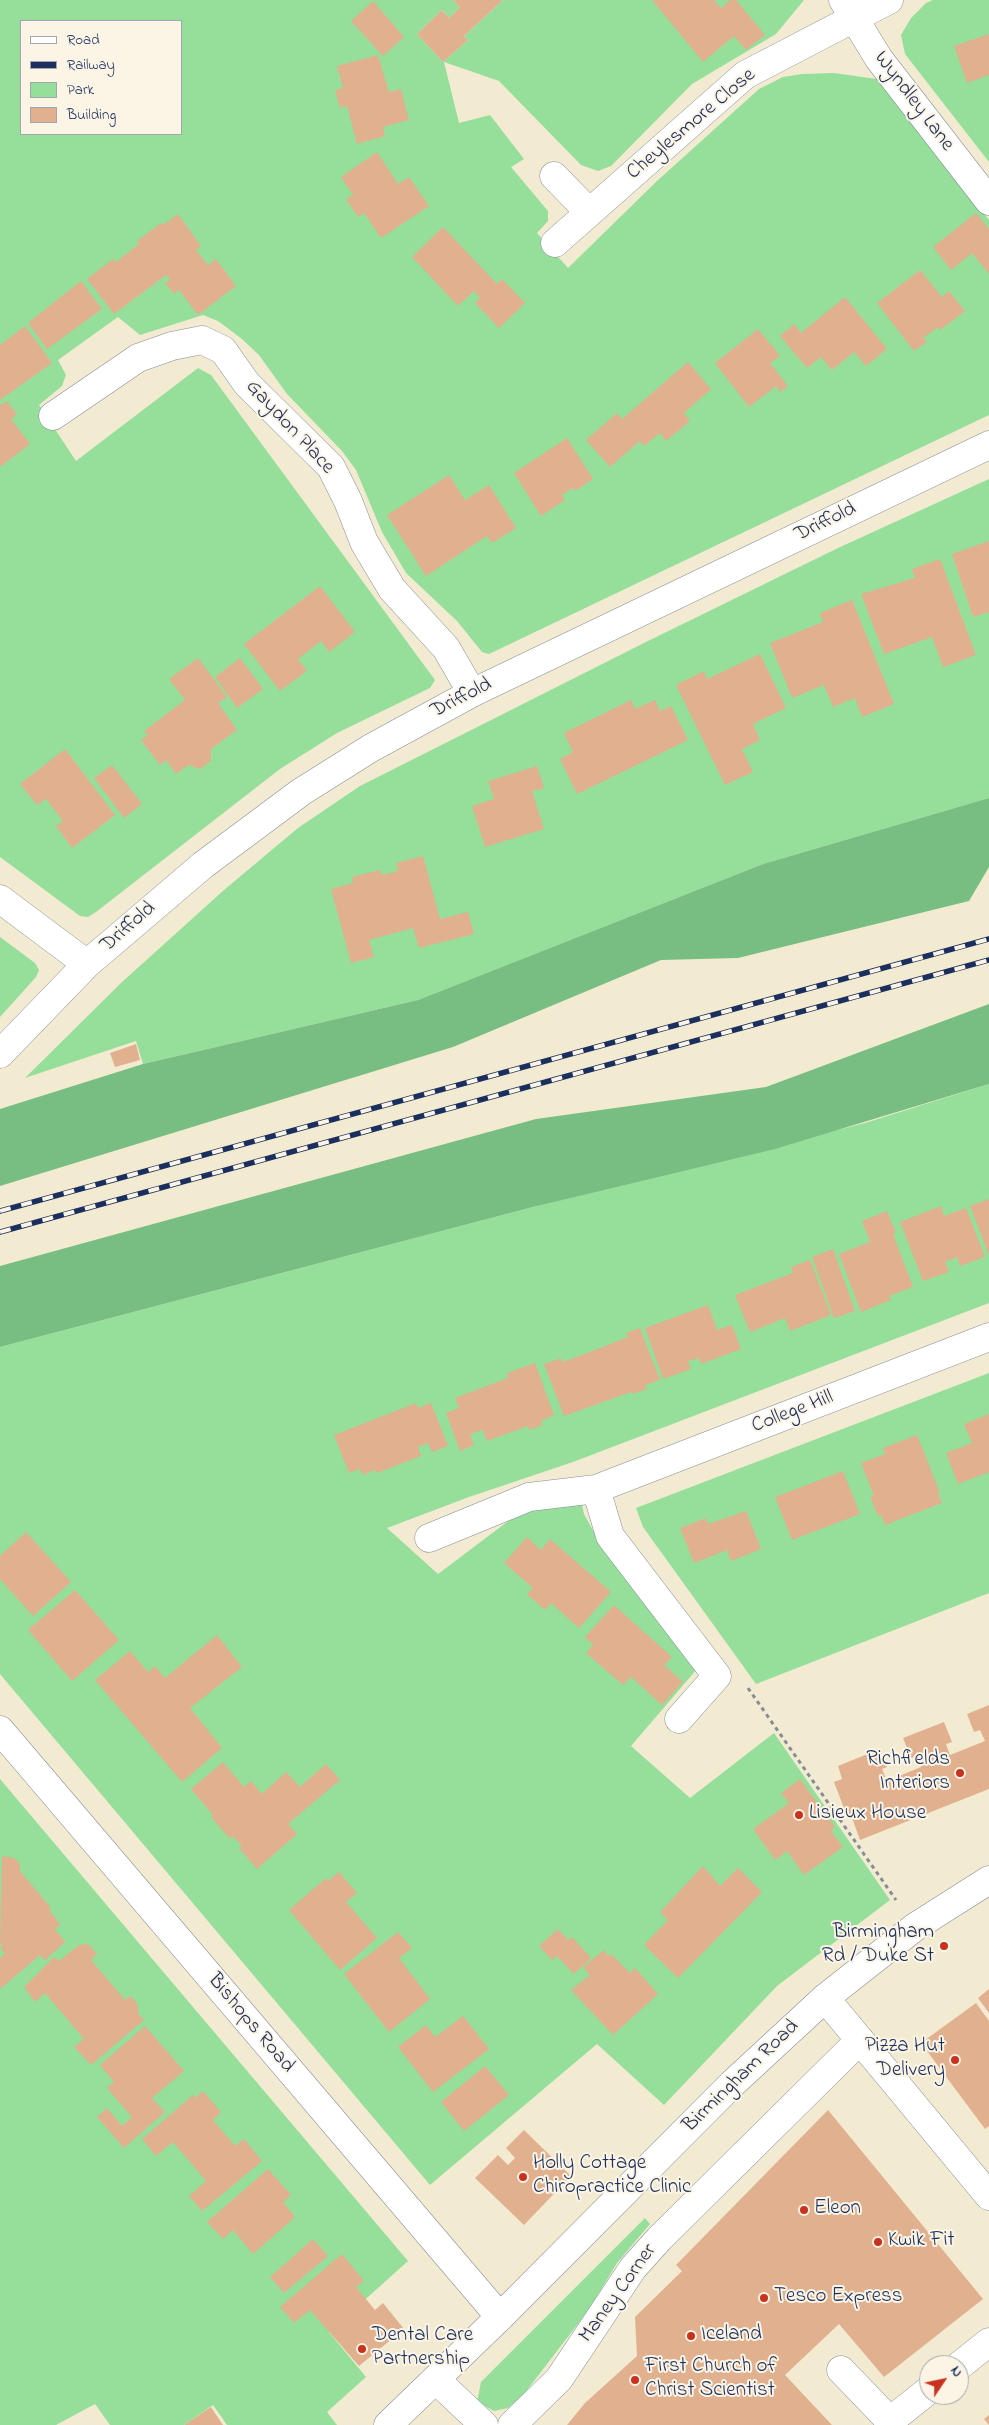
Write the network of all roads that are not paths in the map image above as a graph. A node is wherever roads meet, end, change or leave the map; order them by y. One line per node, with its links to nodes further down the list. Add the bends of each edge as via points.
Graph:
1 (889, 0): 2 (street, Cheylesmore Close)
2 (849, 9): 4 (street, Wyndley Lane, via 879,59); 5 (street, Cheylesmore Close, via 745,75)
3 (554, 176): 5 (street)
4 (989, 201)
5 (588, 212): 6 (street, Cheylesmore Close)
6 (555, 243)
7 (53, 416): 9 (street, Gaydon Place, via 138,358 202,340 223,350 247,384 331,467 364,542 392,589 446,648)
8 (989, 446): 9 (street, Driffold)
9 (472, 693): 11 (street, Driffold, via 371,748 301,792 202,865)
10 (0, 899): 11 (street)
11 (87, 964): 12 (street, Driffold)
12 (0, 1054)
13 (989, 1338): 14 (street, College Hill)
14 (588, 1490): 15 (street, College Hill, via 529,1497); 16 (street, via 610,1536 717,1676)
15 (429, 1538)
16 (679, 1720)
17 (0, 1730): 22 (street, Bishops Road)
18 (989, 1880): 19 (street, Birmingham Road, via 915,1927)
19 (825, 1998): 20 (street); 22 (street, Birmingham Road, via 732,2084)
20 (860, 2040): 21 (street); 30 (street, Maney Corner, via 632,2268 559,2379)
21 (989, 2196)
22 (500, 2318): 26 (street, Birmingham Road)
23 (989, 2342): 24 (street)
24 (969, 2358)
25 (841, 2370): 27 (street, via 890,2421)
26 (436, 2380): 28 (street, Birmingham Road); 29 (street)
27 (919, 2398)
28 (388, 2425)
29 (484, 2425)
30 (512, 2425)

